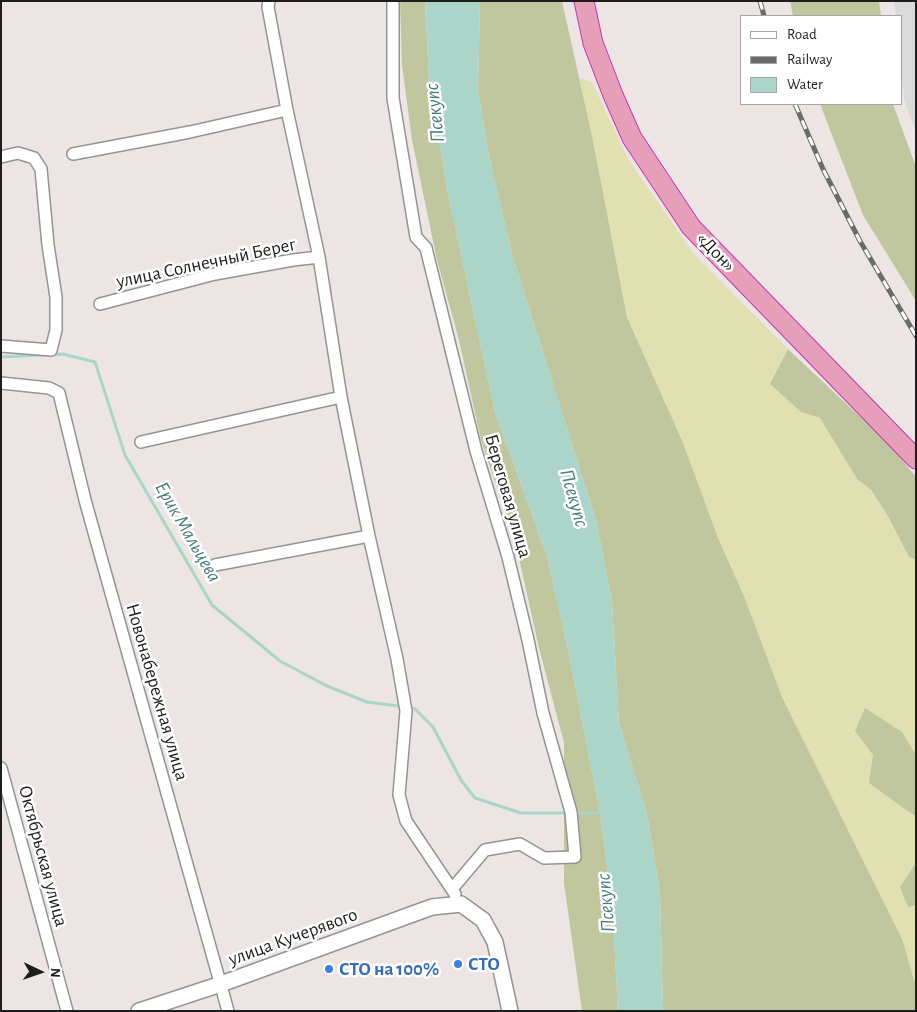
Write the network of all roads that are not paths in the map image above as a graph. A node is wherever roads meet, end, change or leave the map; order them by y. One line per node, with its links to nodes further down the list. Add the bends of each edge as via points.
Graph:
1 (269, 1): 4 (street, улица Солнечный Берег)
2 (393, 1): 17 (street, Береговая улица, via 393,98 416,237 426,248 476,451 508,557 543,713 571,812 575,857 544,858 520,844 484,850)
3 (584, 1): 13 (highway, «Дон», via 593,43 632,138 691,227)
4 (286, 110): 5 (street); 7 (street, улица Солнечный Берег)
5 (73, 154)
6 (1, 157): 9 (street, via 18,153 34,158 41,169 56,297 56,330 51,350)
7 (319, 257): 8 (street, улица Солнечный Берег, via 215,274); 11 (street, улица Солнечный Берег)
8 (100, 304)
9 (1, 346)
10 (1, 382): 19 (street, Новонабережная улица, via 49,388 59,393 85,500)
11 (341, 396): 12 (street); 14 (street, улица Солнечный Берег)
12 (141, 442)
13 (916, 459)
14 (369, 536): 15 (street); 17 (street, улица Солнечный Берег, via 398,659 406,711 399,796 406,821)
15 (214, 566)
16 (1, 768): 20 (street, Октябрьская улица)
17 (452, 889): 18 (street, улица Солнечный Берег)
18 (461, 904): 19 (street, улица Кучерявого, via 432,907); 23 (street, via 483,920 495,942)
19 (221, 984): 21 (street, улица Кучерявого); 22 (street, Новонабережная улица)
20 (67, 1011)
21 (139, 1011)
22 (228, 1011)
23 (510, 1011)

